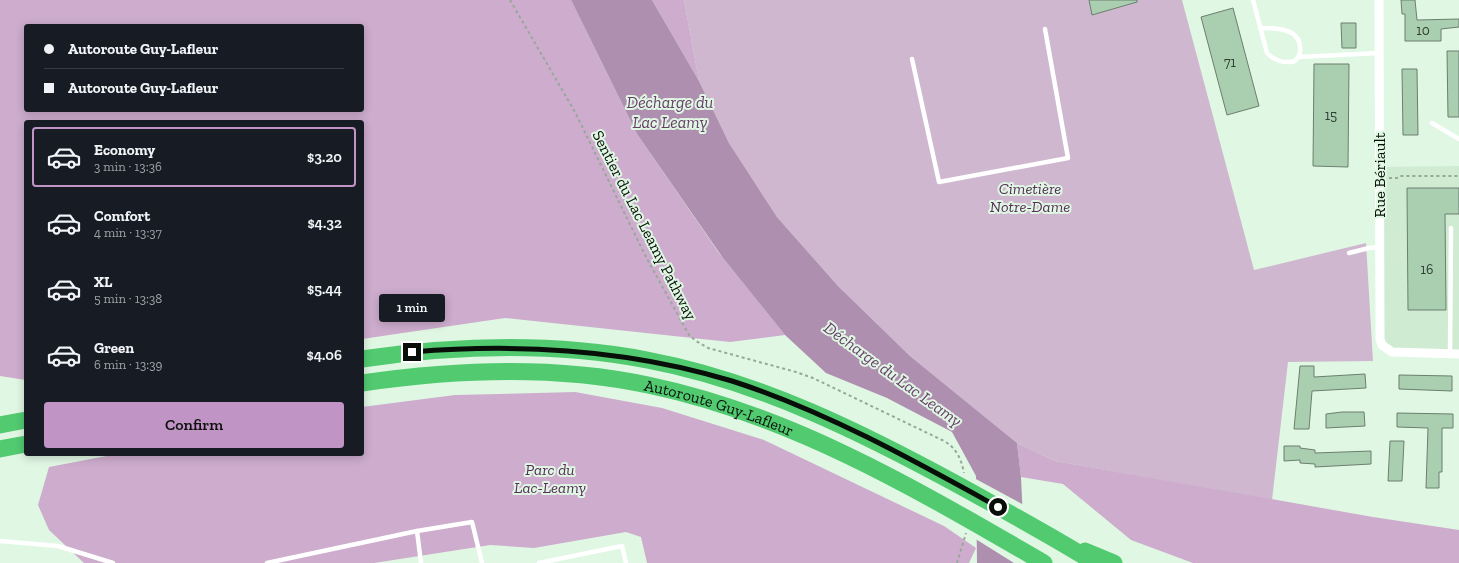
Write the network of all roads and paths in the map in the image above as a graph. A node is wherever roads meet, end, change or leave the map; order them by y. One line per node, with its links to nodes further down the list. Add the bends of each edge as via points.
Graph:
1 (510, 0): 23 (path, Sentier du Lac Leamy Pathway, via 576,112 646,257 684,327 693,338 708,348 813,378 948,443 961,459)
2 (1253, 0): 4 (lane)
3 (1379, 0): 6 (street, Rue Bériault)
4 (1260, 28): 7 (lane, via 1286,30 1294,35 1300,43); 7 (lane, via 1267,52 1271,56 1288,63)
5 (1045, 29): 8 (lane, via 1068,158 939,182)
6 (1379, 53): 7 (lane); 14 (street, Rue Bériault)
7 (1299, 57)
8 (912, 59)
9 (1432, 123): 10 (lane)
10 (1459, 139)
11 (1459, 176): 12 (path)
12 (1387, 178)
13 (1451, 228): 16 (lane)
14 (1379, 247): 15 (lane); 16 (street, Rue Bériault, via 1379,333 1382,345 1398,353)
15 (1349, 253)
16 (1455, 354)
17 (364, 359): 26 (highway, Autoroute Guy-Lafleur, via 434,351 510,347 580,350 647,360 720,378 766,393 866,437)
18 (364, 383): 35 (highway, Autoroute Guy-Lafleur, via 434,374 514,371 576,375 647,385 729,406 791,429 855,458)
19 (24, 420): 20 (highway)
20 (0, 425)
21 (24, 444): 22 (highway)
22 (0, 449)
23 (964, 477)
24 (966, 530): 34 (path)
25 (417, 531): 29 (lane); 30 (lane); 31 (lane, via 472,522)
26 (1052, 536): 36 (highway, Autoroute Guy-Lafleur); 37 (highway)
27 (0, 541): 28 (lane, via 58,546)
28 (113, 563)
29 (267, 563)
30 (421, 563)
31 (482, 563)
32 (539, 563): 33 (lane, via 622,546)
33 (626, 563)
34 (957, 563)
35 (1044, 563)
36 (1095, 563)
37 (1114, 563)

